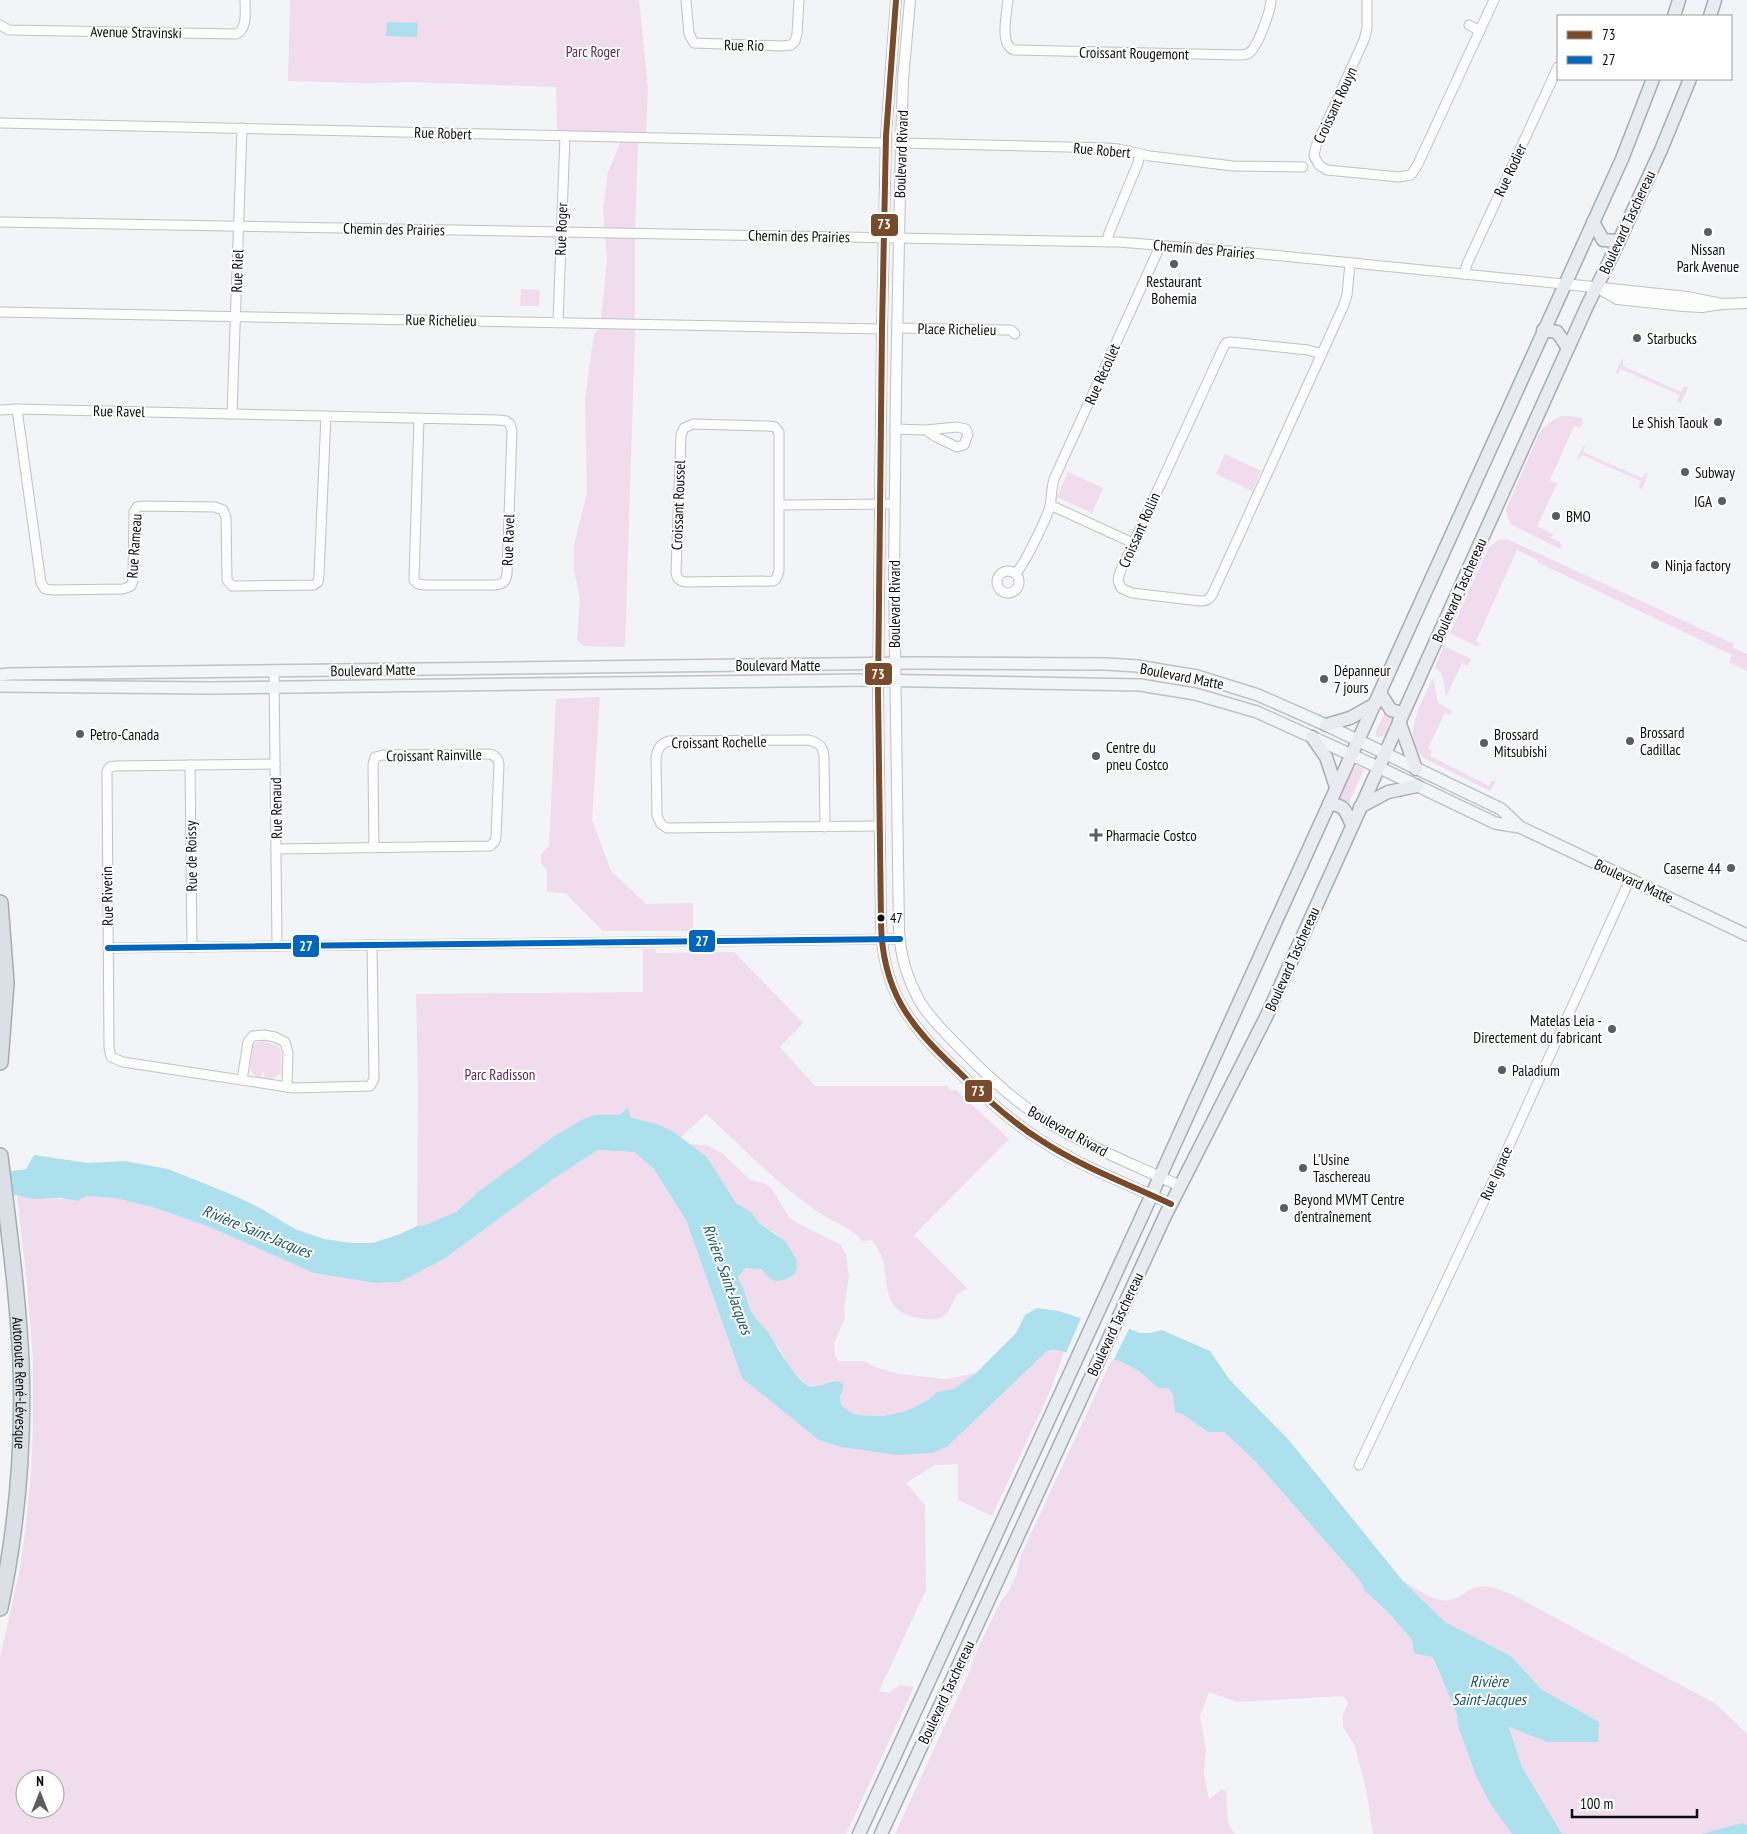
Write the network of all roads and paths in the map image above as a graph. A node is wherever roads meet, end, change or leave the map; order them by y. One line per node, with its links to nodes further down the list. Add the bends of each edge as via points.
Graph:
1 (245, 0): 14 (street, Avenue Stravinski, via 244,28 236,34 9,30)
2 (686, 0): 3 (street, Rue Rio, via 689,34 694,43 785,46 796,39)
3 (800, 0)
4 (896, 0): 23 (street, Boulevard Rivard)
5 (910, 0): 24 (street, Boulevard Rivard)
6 (1008, 0): 7 (street, Croissant Rougemont, via 1005,42 1014,50 1238,55 1252,50 1270,12)
7 (1271, 0)
8 (1367, 0): 16 (street, Croissant Rouyn, via 1364,40 1314,150 1315,160 1327,170 1399,177 1411,175)
9 (1494, 0): 16 (street, Croissant Rouyn)
10 (1679, 0): 12 (main road)
11 (1715, 0): 13 (main road)
12 (1674, 15)
13 (1710, 15)
14 (0, 25)
15 (1469, 26): 16 (street)
16 (1480, 31)
17 (1557, 69): 37 (street, Rue Rodier)
18 (1653, 80): 28 (main road, Boulevard Taschereau)
19 (1690, 80): 33 (main road, Boulevard Taschereau)
20 (0, 123): 21 (street, Rue Robert)
21 (242, 128): 22 (street, Rue Robert); 29 (street, Rue Riel)
22 (566, 136): 23 (street, Rue Robert); 30 (street, Rue Roger)
23 (886, 142): 31 (street, Boulevard Rivard)
24 (901, 144): 25 (street, Rue Robert, via 1106,148); 32 (street, Boulevard Rivard)
25 (1140, 154): 26 (street, Rue Robert, via 1242,166); 34 (street)
26 (1303, 167)
27 (0, 222): 29 (street, Chemin des Prairies)
28 (1593, 222): 33 (main road, via 1604,240); 38 (main road, Boulevard Taschereau)
29 (238, 226): 30 (street, Chemin des Prairies); 42 (street, Rue Riel)
30 (561, 232): 31 (street, Chemin des Prairies); 43 (street, Rue Roger)
31 (884, 238): 32 (street, Chemin des Prairies); 45 (street, Boulevard Rivard)
32 (899, 238): 34 (street, Chemin des Prairies); 44 (street, Boulevard Rivard)
33 (1619, 241): 39 (main road, Boulevard Taschereau)
34 (1107, 242): 35 (street, Chemin des Prairies)
35 (1159, 245): 36 (street, Chemin des Prairies); 60 (street, Rue Récollet, via 1054,479)
36 (1350, 263): 37 (street, Chemin des Prairies); 49 (street, Croissant Rollin, via 1346,302)
37 (1464, 274): 38 (street, Chemin des Prairies)
38 (1564, 284): 39 (street, Chemin des Prairies); 46 (main road, Boulevard Taschereau)
39 (1596, 287): 40 (street, Chemin des Prairies, via 1617,299 1690,307); 48 (main road, Boulevard Taschereau)
40 (1747, 304)
41 (0, 312): 42 (street, Rue Richelieu)
42 (235, 316): 43 (street, Rue Richelieu); 52 (street, Rue Riel)
43 (558, 322): 45 (street, Rue Richelieu)
44 (897, 328): 47 (street, Place Richelieu, via 1011,330); 55 (street, Boulevard Rivard)
45 (882, 329): 57 (street, Boulevard Rivard)
46 (1543, 330): 48 (main road, via 1557,332); 71 (main road, Boulevard Taschereau)
47 (1015, 334)
48 (1568, 348): 72 (main road, Boulevard Taschereau)
49 (1322, 354): 61 (street, Croissant Rollin, via 1226,343); 61 (street, Croissant Rollin, via 1208,600 1124,590 1119,586 1118,576)
50 (17, 409): 51 (street, Rue Ravel); 52 (street, Rue Ravel); 53 (street, Rue Rameau, via 41,583 45,588 54,590 123,589 131,586 134,512 143,506 216,507 224,510 227,580 232,586 314,586 319,575)
51 (0, 410)
52 (232, 414): 53 (street, Rue Ravel)
53 (326, 416): 54 (street, Rue Ravel)
54 (419, 418): 54 (street, Rue Ravel, via 414,580 426,586 502,584 507,574 510,424 499,420)
55 (895, 429): 56 (street); 58 (street, Boulevard Rivard)
56 (926, 430)
57 (880, 504): 58 (street); 59 (street); 63 (street, Boulevard Rivard)
58 (895, 504): 64 (street, Boulevard Rivard)
59 (780, 505): 59 (street, Croissant Roussel, via 780,439 775,428 686,426 681,435 678,579 682,582 766,582 776,579 780,571)
60 (1050, 505): 61 (street); 62 (street, Rue Récollet)
61 (1133, 542)
62 (1016, 573)
63 (879, 664): 64 (main road, Boulevard Matte); 65 (main road, Boulevard Matte); 67 (street, Boulevard Rivard)
64 (895, 664): 68 (street, Boulevard Rivard); 73 (main road, Boulevard Matte, via 1106,664 1148,668 1232,686)
65 (274, 671): 66 (main road, Boulevard Matte); 70 (street, Rue Renaud)
66 (3, 673)
67 (878, 681): 68 (main road, Boulevard Matte); 70 (main road, Boulevard Matte); 87 (street, Boulevard Rivard)
68 (896, 682): 74 (main road, Boulevard Matte, via 1108,683 1159,687 1242,707); 96 (street, Boulevard Rivard)
69 (0, 686): 70 (main road, Boulevard Matte)
70 (275, 688): 78 (street, Rue Renaud)
71 (1377, 699): 72 (main road); 73 (main road, via 1350,718); 75 (main road, Boulevard Taschereau)
72 (1401, 717): 76 (main road, Boulevard Taschereau); 81 (main road)
73 (1326, 725): 75 (main road, Boulevard Matte)
74 (1312, 737): 77 (main road, Boulevard Matte); 83 (main road, via 1326,758)
75 (1358, 741): 76 (main road, Boulevard Matte); 77 (main road, Boulevard Taschereau)
76 (1384, 754): 80 (main road, Boulevard Taschereau); 81 (main road, Boulevard Matte)
77 (1351, 755): 80 (main road, Boulevard Matte); 83 (main road, Boulevard Taschereau)
78 (275, 764): 79 (street, Rue Riverin); 91 (street, Rue Renaud)
79 (190, 765): 99 (street, Rue de Roissy); 100 (street, Rue Riverin, via 116,766 107,771)
80 (1378, 767): 82 (main road, Boulevard Matte); 85 (main road, Boulevard Taschereau)
81 (1416, 769): 89 (main road, Boulevard Matte, via 1501,809)
82 (1418, 786): 85 (main road, via 1388,792); 89 (main road, Boulevard Matte, via 1495,823)
83 (1336, 787): 84 (main road, Boulevard Taschereau)
84 (1329, 804): 86 (main road, via 1342,807); 105 (main road, Boulevard Taschereau)
85 (1360, 807): 86 (main road, Boulevard Taschereau)
86 (1352, 825): 106 (main road, Boulevard Taschereau, via 1264,1020)
87 (880, 826): 88 (street, Croissant Rochelle); 95 (street, Boulevard Rivard)
88 (825, 827): 88 (street, Croissant Rochelle, via 824,756 817,743 808,740 670,741 660,745 656,759 658,816 666,828)
89 (1520, 827): 92 (main road, Boulevard Matte)
90 (374, 848): 90 (street, Croissant Rainville, via 490,846 496,837 498,759 487,754 378,756 373,766); 91 (street, Croissant Rainville)
91 (276, 849): 98 (street, Rue Renaud)
92 (1630, 879): 94 (main road, Boulevard Matte); 109 (street, Rue Ignace, via 1482,1205)
93 (0, 903): 101 (highway, via 6,983)
94 (1747, 935)
95 (881, 939): 96 (street); 97 (street); 107 (street, Boulevard Rivard, via 892,986 907,1015 922,1035 978,1092 1050,1146)
96 (900, 939): 105 (street, Boulevard Rivard, via 908,977 922,1005 990,1078 1055,1127)
97 (372, 945): 98 (street); 103 (street, Rue Riverin, via 373,1083 367,1087)
98 (277, 946): 99 (street)
99 (192, 947): 100 (street)
100 (108, 948): 102 (street, Rue Riverin, via 111,1057 123,1062)
101 (0, 1062)
102 (242, 1080): 103 (street, Rue Riverin); 103 (street, via 248,1042 256,1036 271,1036 283,1041 287,1047)
103 (287, 1087)
104 (0, 1156): 110 (highway, Autoroute René-Lévesque, via 18,1312 22,1396 18,1494)
105 (1160, 1177): 106 (street, Boulevard Rivard); 107 (main road, Boulevard Taschereau)
106 (1180, 1186): 108 (main road, Boulevard Taschereau)
107 (1152, 1195): 108 (street, Boulevard Rivard); 111 (main road, Boulevard Taschereau)
108 (1172, 1204): 112 (main road, Boulevard Taschereau)
109 (1359, 1465)
110 (0, 1608)
111 (858, 1834)
112 (880, 1834)

